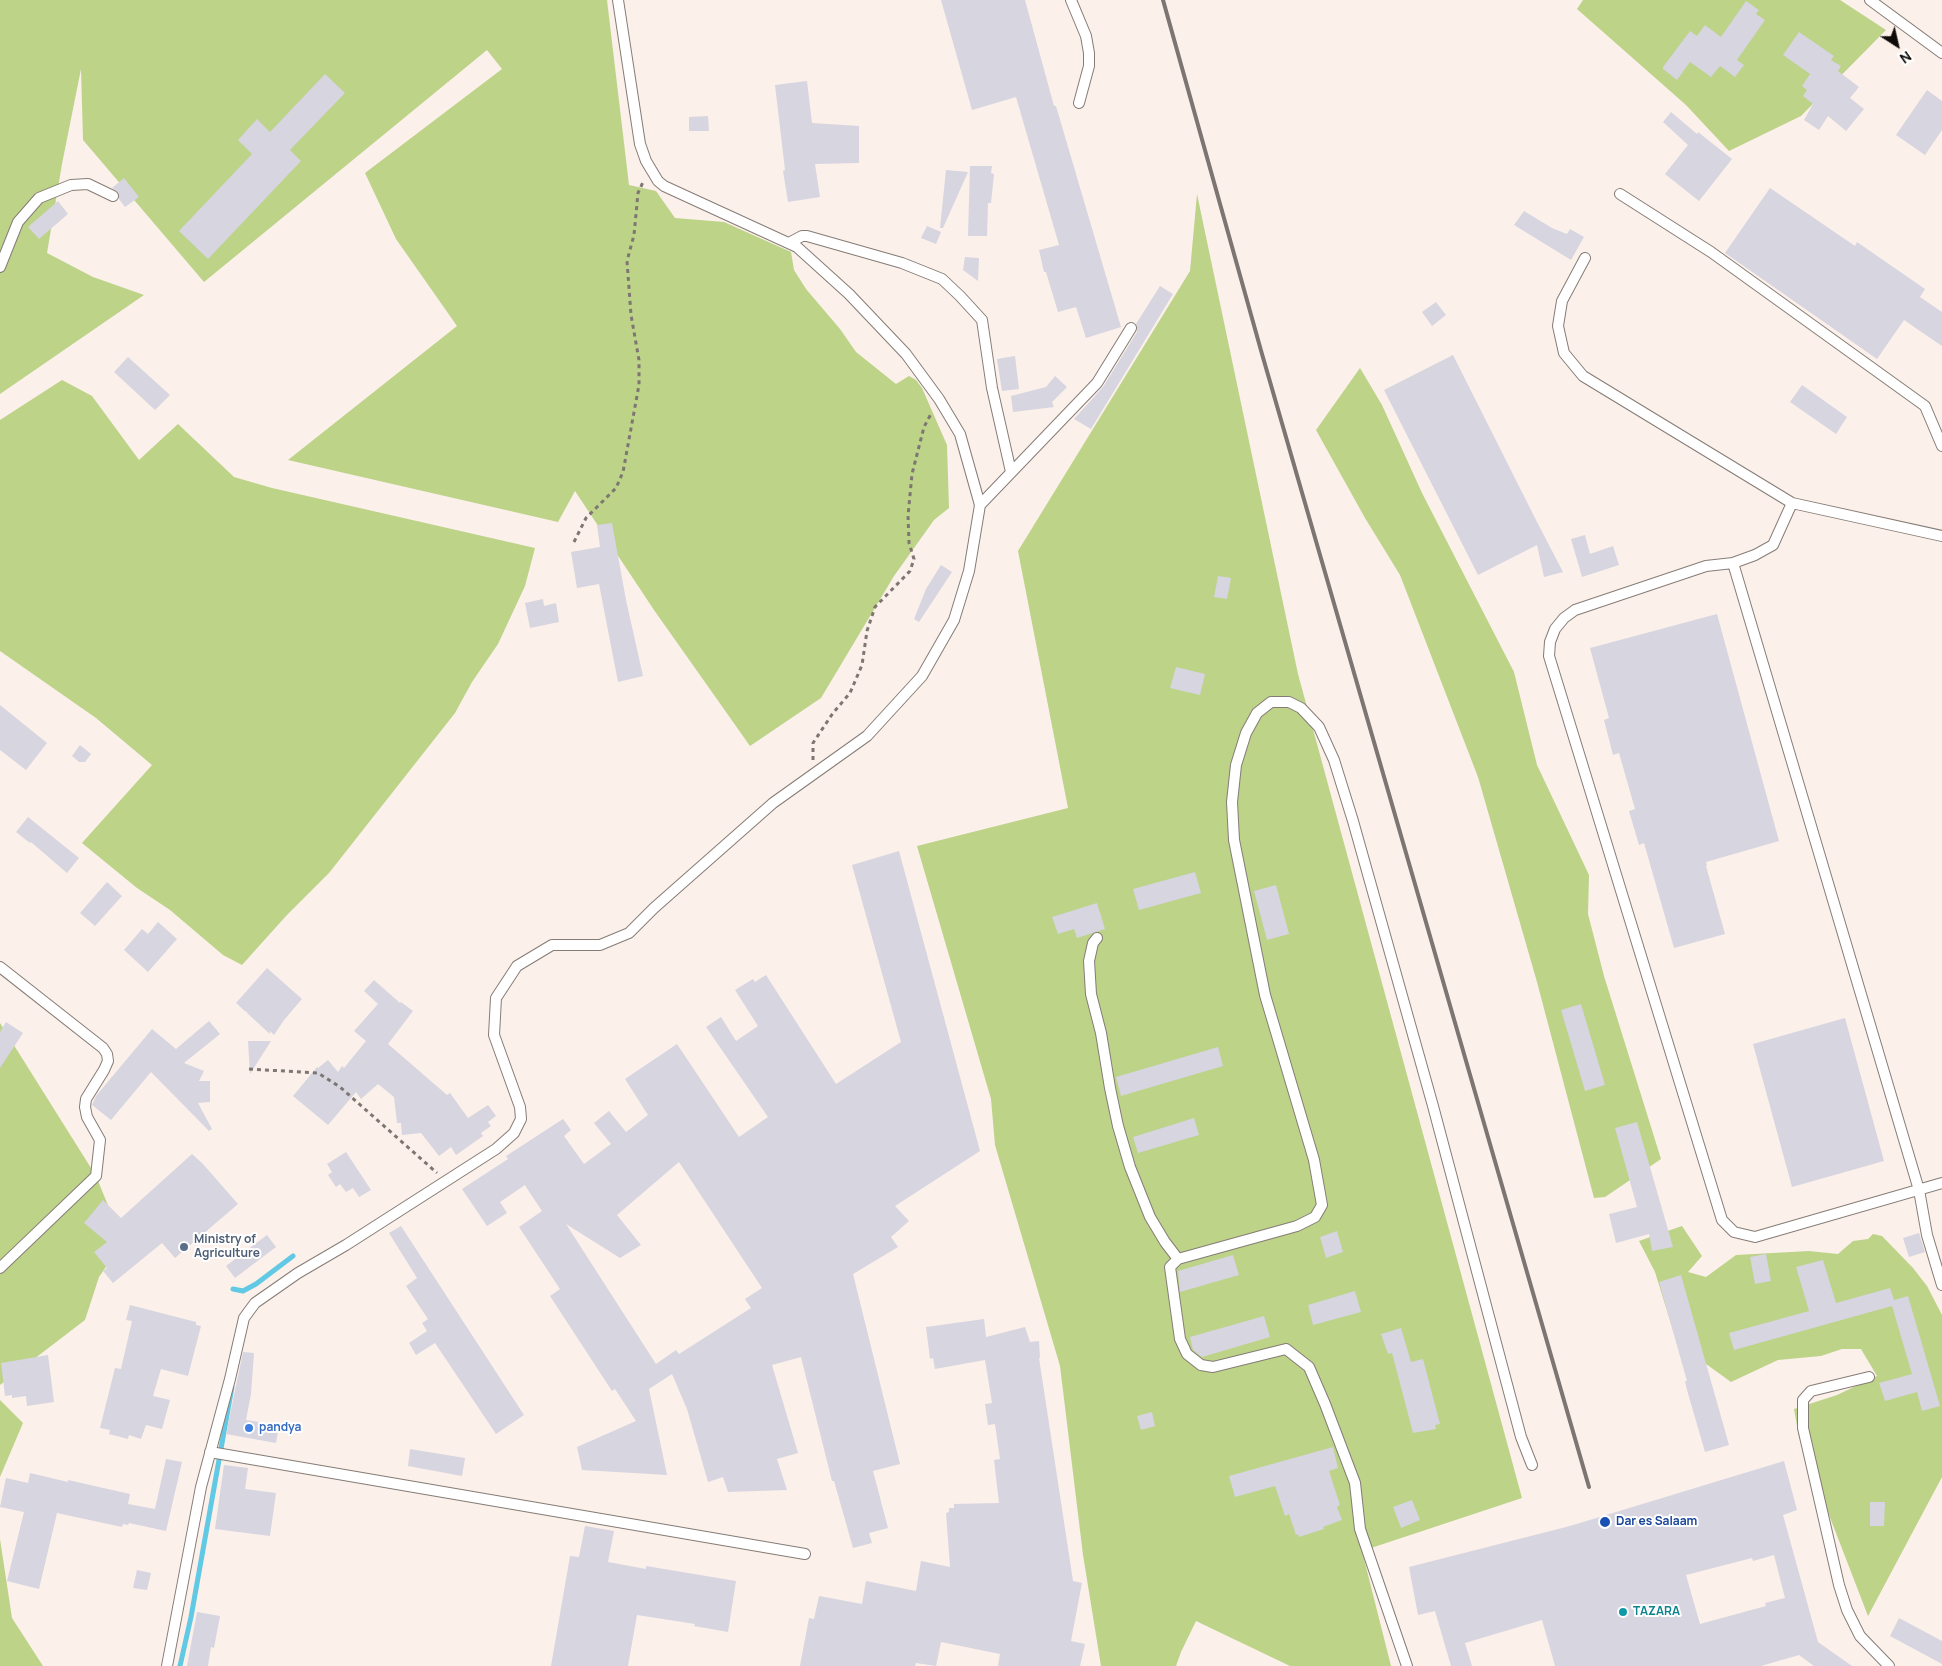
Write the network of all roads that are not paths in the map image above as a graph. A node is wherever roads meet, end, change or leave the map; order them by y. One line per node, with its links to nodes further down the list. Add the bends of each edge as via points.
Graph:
1 (618, 0): 8 (lane, via 640,144 650,168 664,186)
2 (1071, 0): 5 (lane, via 1090,53)
3 (1870, 0): 4 (lane)
4 (1942, 53)
5 (1079, 103)
6 (1620, 194): 12 (lane, via 1711,252 1925,406)
7 (113, 196): 10 (lane, via 88,184 71,185 39,198 18,222)
8 (789, 243): 13 (lane, via 807,236 902,262 942,279 960,296 982,320 992,388); 15 (lane, via 797,246 849,294 906,354 960,434)
9 (1585, 258): 14 (lane, via 1562,300 1558,326 1564,353 1583,376)
10 (0, 267)
11 (1131, 328): 13 (lane, via 1097,383)
12 (1942, 446)
13 (1011, 472): 15 (lane)
14 (1792, 503): 16 (lane); 17 (lane, via 1774,544)
15 (980, 505): 26 (lane, via 969,571 954,620 922,676 867,736 773,802 629,933 600,945 552,945 517,966 496,998 494,1035 520,1107 521,1119 514,1133 496,1149 298,1273 256,1303 244,1318)
16 (1942, 536)
17 (1733, 563): 21 (lane); 21 (lane, via 1706,566 1575,610 1555,629 1550,642 1553,670 1722,1220 1734,1232 1754,1237)
18 (1097, 938): 22 (lane, via 1089,960 1091,994 1118,1126 1150,1217)
19 (0, 966): 23 (lane, via 103,1048 108,1061 86,1099 85,1107 100,1140 96,1176)
20 (1942, 1183): 21 (lane)
21 (1919, 1190): 24 (lane, via 1927,1235)
22 (1178, 1259): 27 (lane, via 1297,1226 1315,1217 1322,1205 1314,1160 1265,995 1234,840 1232,802 1236,765 1246,734 1257,713 1271,702 1289,702 1301,708 1319,727 1340,778 1433,1106 1521,1437); 30 (lane, via 1170,1267 1180,1339 1194,1360 1214,1367 1286,1349 1309,1367 1355,1483 1360,1529)
23 (0, 1268)
24 (1942, 1285)
25 (1870, 1376): 31 (lane, via 1811,1391 1803,1400 1803,1428 1847,1610 1860,1636)
26 (210, 1452): 28 (lane); 29 (lane)
27 (1532, 1464)
28 (805, 1554)
29 (167, 1666)
30 (1407, 1666)
31 (1889, 1666)

